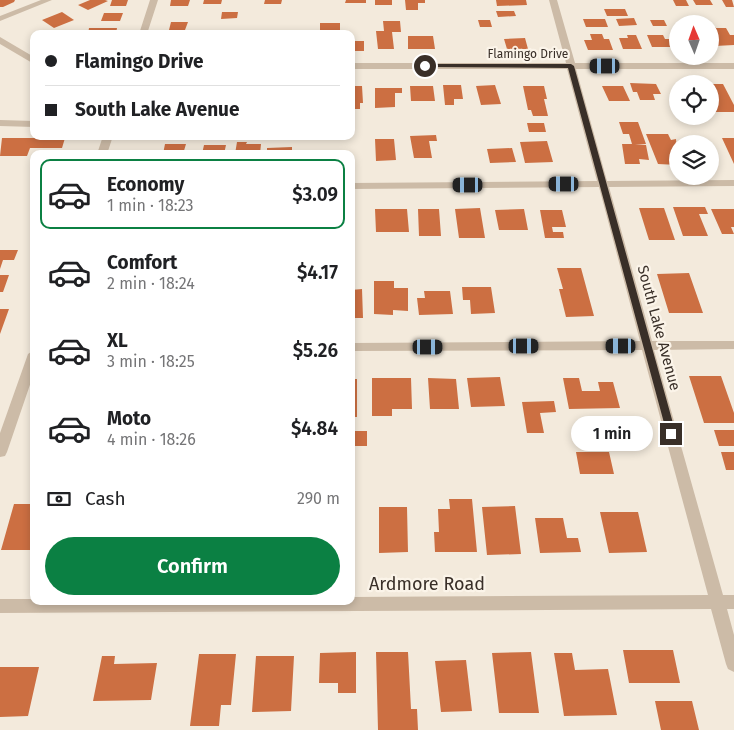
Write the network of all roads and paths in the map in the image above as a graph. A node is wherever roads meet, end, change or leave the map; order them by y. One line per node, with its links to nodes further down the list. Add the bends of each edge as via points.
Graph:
1 (48, 0): 4 (street)
2 (154, 0): 5 (street)
3 (553, 0): 9 (street, South Lake Avenue)
4 (0, 19)
5 (144, 30)
6 (0, 40): 7 (street)
7 (30, 59)
8 (355, 66): 9 (street, Flamingo Drive)
9 (571, 66): 10 (street, Flamingo Drive); 14 (street, South Lake Avenue)
10 (734, 66)
11 (0, 123): 12 (lane)
12 (30, 124)
13 (734, 183): 14 (street)
14 (603, 184): 15 (street); 16 (street, South Lake Avenue)
15 (355, 186)
16 (647, 345): 17 (street); 18 (street); 21 (street, South Lake Avenue)
17 (734, 345)
18 (355, 348)
19 (30, 366): 20 (street)
20 (0, 452)
21 (717, 602): 22 (street, Ardmore Road); 23 (street, Ardmore Road); 26 (street, South Lake Avenue)
22 (734, 602)
23 (355, 604)
24 (179, 605): 25 (street, Ardmore Road)
25 (0, 606)
26 (734, 664)

